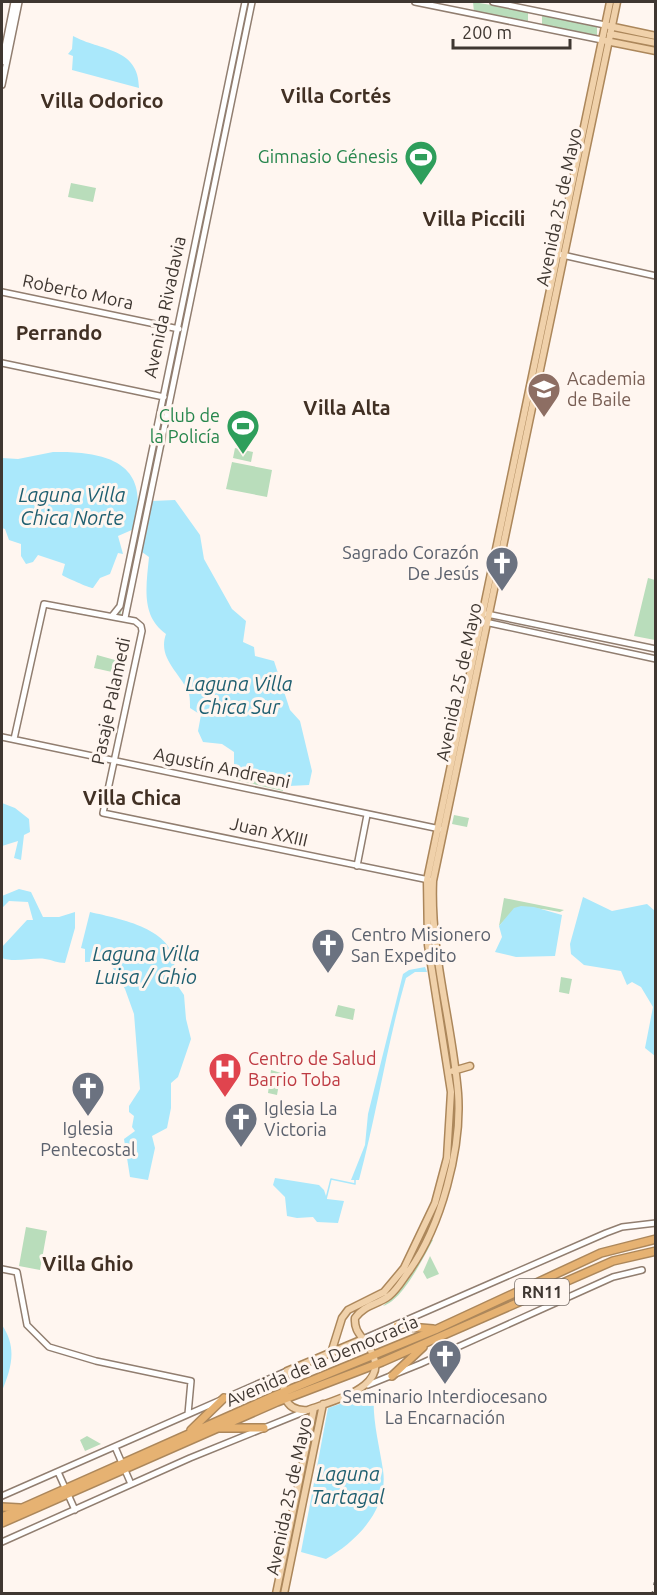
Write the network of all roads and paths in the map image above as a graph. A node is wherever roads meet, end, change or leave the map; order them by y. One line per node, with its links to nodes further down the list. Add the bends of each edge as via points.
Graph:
1 (14, 2): 14 (street)
2 (19, 2): 15 (street)
3 (245, 2): 19 (street, Avenida Rivadavia)
4 (252, 2): 20 (street, Avenida Rivadavia)
5 (415, 2): 11 (street)
6 (493, 2): 9 (street)
7 (610, 2): 9 (main road, Avenida 25 de Mayo)
8 (617, 2): 9 (main road, Avenida 25 de Mayo)
9 (609, 28): 10 (main road); 11 (main road, Avenida 25 de Mayo); 12 (main road)
10 (656, 36)
11 (605, 41): 13 (main road); 16 (main road, Avenida 25 de Mayo)
12 (656, 43)
13 (656, 51)
14 (2, 62)
15 (2, 85)
16 (561, 255): 17 (street); 26 (main road, Avenida 25 de Mayo)
17 (656, 276)
18 (2, 291): 19 (street, Roberto Mora)
19 (176, 328): 20 (street, Roberto Mora); 22 (street, Avenida Rivadavia)
20 (183, 330): 23 (street, Avenida Rivadavia)
21 (2, 363): 22 (street)
22 (161, 396): 23 (street); 24 (street, Avenida Rivadavia)
23 (169, 398): 24 (street, Avenida Rivadavia)
24 (140, 521): 25 (street, Avenida Rivadavia)
25 (137, 535): 27 (street, Avenida Rivadavia, via 120,606); 29 (street, Avenida Rivadavia)
26 (486, 613): 28 (street); 31 (main road, Avenida 25 de Mayo)
27 (112, 616): 29 (street); 37 (street, via 44,604)
28 (502, 617): 30 (street); 32 (street)
29 (124, 618): 38 (street, Pasaje Palamedi, via 139,623 142,631)
30 (515, 620): 33 (street); 34 (street)
31 (483, 622): 32 (street); 41 (main road, Avenida 25 de Mayo)
32 (500, 626): 33 (street)
33 (513, 628): 35 (street)
34 (656, 650)
35 (656, 659)
36 (2, 736): 37 (street, Agustín Andreani)
37 (14, 739): 38 (street, Agustín Andreani)
38 (114, 760): 39 (street, Pasaje Palamedi); 40 (street, Agustín Andreani)
39 (103, 813): 42 (street, Juan XXIII)
40 (367, 815): 41 (street, Agustín Andreani); 42 (street)
41 (440, 829): 43 (main road, Avenida 25 de Mayo)
42 (357, 866): 43 (street, Juan XXIII)
43 (430, 880): 45 (main road, Avenida 25 de Mayo, via 434,940)
44 (470, 1066): 45 (main road)
45 (453, 1071): 53 (main road, Avenida 25 de Mayo, via 458,1123 450,1171 432,1229 396,1289 363,1308 355,1318 356,1330); 55 (main road, Avenida 25 de Mayo, via 447,1158 423,1232 384,1292 342,1318)
46 (656, 1223): 51 (street, Avenida de la Democracia / RN11, via 606,1233)
47 (656, 1239): 52 (highway, Avenida de la Democracia / RN11, via 601,1253)
48 (656, 1251): 54 (highway, Avenida de la Democracia / RN11, via 613,1261)
49 (2, 1269): 65 (street, via 17,1272 27,1325 49,1347 191,1381)
50 (642, 1270): 59 (street, via 613,1277)
51 (396, 1326): 52 (highway); 53 (street, Avenida de la Democracia / RN11)
52 (435, 1330): 56 (highway, Avenida de la Democracia / RN11)
53 (363, 1340): 55 (main road, RN11); 56 (main road)
54 (430, 1341): 57 (highway, Avenida de la Democracia / RN11); 59 (highway)
55 (329, 1353): 58 (main road, RN11)
56 (373, 1355): 57 (main road); 61 (highway, Avenida de la Democracia / RN11)
57 (376, 1364): 60 (main road); 61 (highway, Avenida de la Democracia / RN11)
58 (287, 1371): 61 (main road); 62 (street, Avenida de la Democracia / RN11)
59 (392, 1376): 60 (street)
60 (368, 1385): 63 (main road)
61 (284, 1396): 64 (main road, via 298,1410); 66 (highway, Avenida de la Democracia / RN11); 68 (highway, Avenida de la Democracia / RN11)
62 (224, 1398): 65 (street, Avenida de la Democracia / RN11); 68 (highway, RN11)
63 (323, 1404): 64 (main road); 82 (main road, Avenida 25 de Mayo)
64 (311, 1409): 67 (street); 81 (main road, Avenida 25 de Mayo)
65 (188, 1414): 69 (street, Avenida de la Democracia / RN11)
66 (216, 1428): 67 (highway); 70 (highway, Avenida de la Democracia / RN11)
67 (264, 1428): 72 (street)
68 (181, 1437): 70 (highway, Avenida de la Democracia / RN11)
69 (116, 1447): 70 (street); 71 (street, Avenida de la Democracia / RN11)
70 (124, 1465): 72 (street); 73 (highway, Avenida de la Democracia / RN11)
71 (58, 1472): 73 (street); 74 (street, Avenida de la Democracia / RN11)
72 (132, 1484): 77 (street)
73 (66, 1490): 76 (highway, Avenida de la Democracia / RN11); 77 (street); 79 (highway, Avenida de la Democracia / RN11)
74 (2, 1496)
75 (2, 1507): 76 (highway)
76 (23, 1509): 78 (highway, Avenida de la Democracia / RN11)
77 (75, 1510): 80 (street)
78 (2, 1517)
79 (2, 1523)
80 (2, 1542)
81 (276, 1593)
82 (284, 1593)

